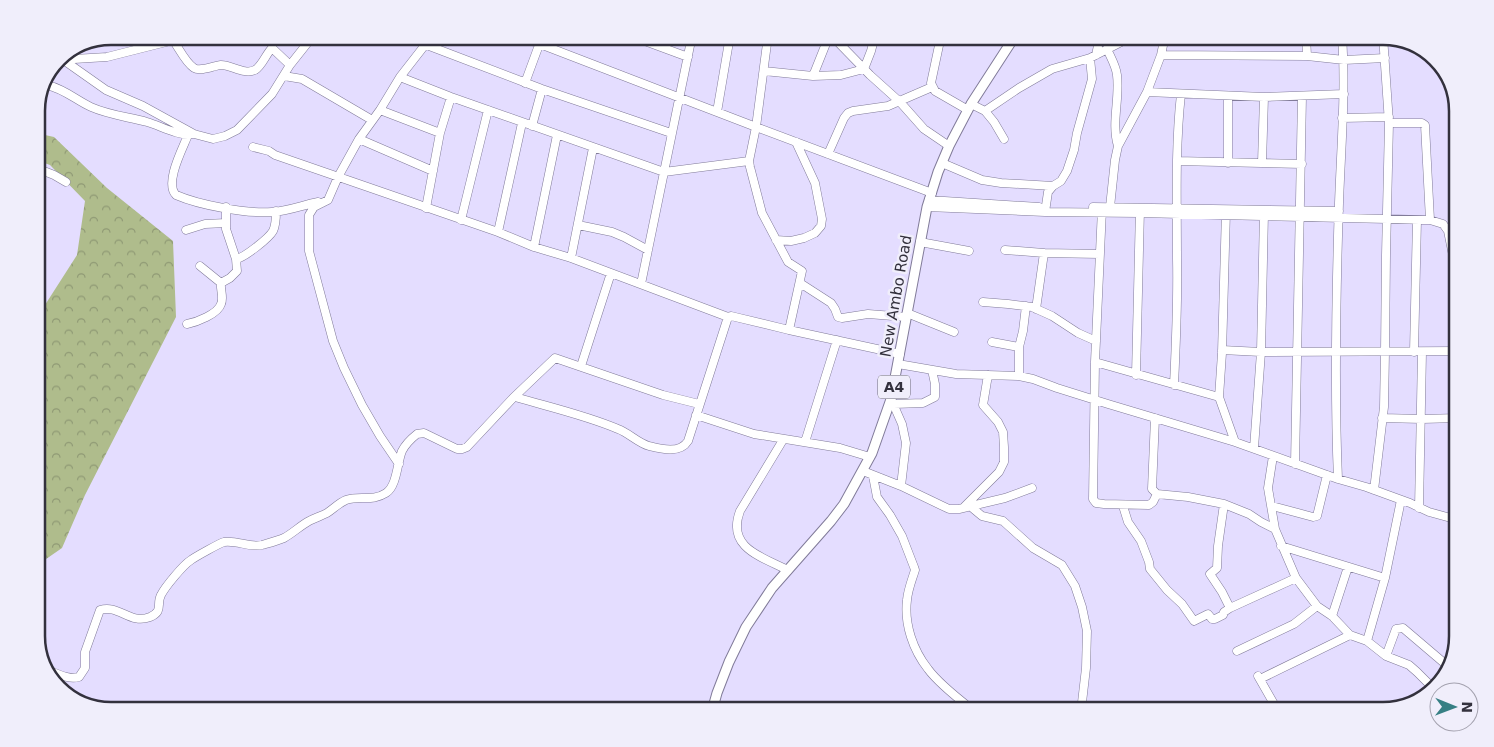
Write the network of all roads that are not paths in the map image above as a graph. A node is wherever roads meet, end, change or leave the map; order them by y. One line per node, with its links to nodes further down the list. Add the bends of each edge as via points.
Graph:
1 (152, 45): 28 (street, via 107,56)
2 (176, 45): 31 (street, via 196,69 223,66 254,70 272,48)
3 (306, 45): 31 (street)
4 (425, 45): 36 (street)
5 (440, 45): 37 (street)
6 (539, 45): 37 (street); 47 (street)
7 (656, 45): 26 (street)
8 (690, 45): 26 (street)
9 (728, 45): 54 (street)
10 (767, 45): 33 (street)
11 (826, 45): 35 (street)
12 (839, 45): 32 (street)
13 (872, 45): 32 (street)
14 (939, 45): 39 (street)
15 (1009, 45): 50 (main road, New Ambo Road / A4)
16 (1097, 45): 24 (street)
17 (1115, 45): 22 (street)
18 (1163, 45): 23 (street)
19 (1306, 45): 25 (street)
20 (1343, 45): 29 (street)
21 (1384, 45): 27 (street)
22 (1107, 49): 24 (street); 70 (street, via 1117,75 1114,128)
23 (1161, 55): 25 (street); 41 (street)
24 (1093, 56): 53 (street, via 1052,70); 84 (street, via 1092,79 1074,150 1061,181)
25 (1307, 56): 29 (street)
26 (688, 57): 47 (street)
27 (1385, 58): 29 (street); 57 (street)
28 (71, 59)
29 (1344, 60): 43 (street)
30 (66, 62): 63 (street, via 106,90 143,106)
31 (290, 65): 34 (street)
32 (864, 69): 35 (street, via 841,75); 49 (street)
33 (764, 71): 35 (street); 60 (street)
34 (284, 76): 56 (street, via 302,79); 63 (street, via 272,94 237,130 213,138)
35 (813, 76)
36 (400, 77): 46 (street); 51 (street)
37 (525, 83): 40 (street)
38 (50, 86): 63 (street, via 109,113)
39 (932, 87): 49 (street); 50 (street)
40 (542, 89): 59 (street); 62 (street)
41 (1147, 92): 42 (street); 70 (street)
42 (1181, 94): 44 (street); 74 (street)
43 (1344, 94): 45 (street); 55 (street)
44 (1228, 96): 48 (street); 76 (street)
45 (1302, 96): 48 (street); 78 (street)
46 (451, 97): 52 (street); 61 (street)
47 (679, 97): 54 (street); 62 (street)
48 (1264, 97): 77 (street)
49 (900, 102): 69 (street, via 924,129); 72 (street, via 848,113)
50 (969, 107): 53 (street); 69 (main road, New Ambo Road / A4)
51 (380, 110): 56 (street); 61 (street)
52 (488, 110): 58 (street); 99 (street)
53 (985, 111): 66 (street)
54 (717, 112): 60 (street)
55 (1342, 118): 57 (street); 97 (street)
56 (372, 120): 65 (street)
57 (1389, 120): 98 (street); 101 (street, via 1425,125)
58 (522, 123): 59 (street); 105 (street)
59 (532, 126): 64 (street)
60 (756, 127): 67 (street); 73 (street)
61 (440, 133): 80 (street)
62 (671, 133): 81 (street)
63 (191, 135): 87 (street, via 174,170 172,191 183,198)
64 (557, 135): 71 (street); 109 (street)
65 (359, 139): 80 (street); 82 (street)
66 (1004, 140)
67 (796, 142): 72 (street); 107 (street, via 815,183 821,226 804,238)
68 (253, 146): 82 (street)
69 (949, 146): 75 (main road, New Ambo Road / A4)
70 (1118, 146): 89 (street)
71 (593, 148): 81 (street); 103 (street)
72 (828, 154): 86 (street)
73 (749, 161): 81 (street); 107 (street, via 762,214)
74 (1177, 161): 76 (street); 93 (street)
75 (942, 162): 84 (street, via 982,180); 86 (main road, New Ambo Road / A4)
76 (1228, 163): 77 (street)
77 (1262, 163): 78 (street)
78 (1302, 164): 96 (street)
79 (45, 171): 83 (street)
80 (433, 171): 88 (street)
81 (664, 172): 110 (street)
82 (338, 177): 85 (street); 88 (street)
83 (66, 182)
84 (1053, 186): 90 (street, via 1048,192)
85 (328, 200): 92 (street); 166 (street, via 314,207 309,215 309,251 333,341 362,405)
86 (929, 200): 90 (street); 108 (main road, New Ambo Road / A4)
87 (226, 207): 92 (street); 102 (street)
88 (426, 208): 99 (street)
89 (1105, 209): 90 (street); 91 (street); 114 (street)
90 (1045, 210)
91 (1140, 210): 93 (street); 147 (street)
92 (276, 211): 116 (street, via 275,226 270,235 246,256)
93 (1177, 211): 94 (street); 149 (street)
94 (1226, 212): 95 (street); 134 (street)
95 (1264, 214): 96 (street); 136 (street)
96 (1301, 214): 97 (street); 137 (street)
97 (1339, 215): 98 (street); 138 (street)
98 (1387, 219): 100 (street); 139 (street)
99 (461, 220): 105 (street)
100 (1417, 220): 101 (street); 140 (street)
101 (1430, 220): 106 (street, via 1444,224)
102 (226, 223): 104 (street, via 205,224); 116 (street)
103 (578, 225): 110 (street, via 612,232); 115 (street)
104 (186, 230)
105 (498, 232): 109 (street)
106 (1449, 235)
107 (776, 240): 120 (street, via 788,262 802,271)
108 (920, 242): 112 (street); 125 (main road, New Ambo Road / A4)
109 (534, 247): 115 (street)
110 (648, 250): 121 (street)
111 (1005, 250): 113 (street)
112 (969, 251)
113 (1044, 253): 114 (street); 124 (street)
114 (1100, 254): 131 (street)
115 (572, 258): 118 (street)
116 (236, 259): 119 (street, via 235,274)
117 (200, 266): 119 (street)
118 (611, 273): 121 (street); 144 (street)
119 (221, 283): 127 (street, via 219,307 203,319)
120 (800, 283): 125 (street, via 831,303 838,317); 128 (street)
121 (641, 284): 126 (street)
122 (983, 302): 123 (street)
123 (1026, 306): 124 (street); 133 (street)
124 (1036, 309): 131 (street)
125 (906, 315): 129 (street); 141 (main road, New Ambo Road / A4)
126 (728, 317): 128 (street); 154 (street)
127 (187, 324)
128 (789, 330): 130 (street)
129 (954, 332)
130 (837, 340): 141 (street); 161 (street)
131 (1096, 341): 142 (street)
132 (992, 342): 133 (street)
133 (1019, 347): 148 (street)
134 (1222, 350): 136 (street); 151 (street)
135 (1449, 351): 140 (street)
136 (1261, 352): 137 (street); 163 (street)
137 (1298, 352): 138 (street); 167 (street)
138 (1336, 352): 139 (street); 171 (street)
139 (1385, 352): 140 (street); 157 (street)
140 (1418, 352): 159 (street)
141 (900, 354): 143 (main road, New Ambo Road / A4)
142 (1095, 362): 147 (street); 152 (street)
143 (898, 364): 145 (street); 153 (main road, New Ambo Road / A4)
144 (581, 366): 150 (street, via 555,358); 154 (street)
145 (932, 370): 146 (street); 153 (street, via 935,397 923,403)
146 (988, 375): 148 (street); 180 (street, via 983,405 1003,432 1004,462 995,477)
147 (1136, 375): 149 (street)
148 (1019, 376): 152 (street)
149 (1174, 385): 151 (street)
150 (515, 397): 155 (street, via 595,420 645,444 674,450 686,445); 166 (street, via 467,447 457,449 417,434 402,451)
151 (1219, 397): 162 (street)
152 (1095, 400): 156 (street); 178 (street, via 1093,499 1096,503)
153 (892, 402): 165 (main road, New Ambo Road / A4); 172 (street, via 906,443)
154 (699, 404): 155 (street)
155 (696, 415): 160 (street)
156 (1155, 418): 162 (street); 175 (street, via 1152,488)
157 (1382, 418): 159 (street); 174 (street)
158 (1449, 418): 159 (street)
159 (1422, 419): 181 (street)
160 (783, 440): 161 (street); 186 (street, via 740,511 736,530 750,552)
161 (805, 442): 165 (street)
162 (1235, 442): 163 (street)
163 (1254, 448): 164 (street)
164 (1273, 456): 167 (street); 179 (street, via 1268,488)
165 (870, 457): 168 (main road, New Ambo Road / A4)
166 (399, 464): 197 (street, via 392,487 378,498 345,500 284,538 266,544 225,542 192,559 162,594 158,612 151,617 134,618 110,608 100,610 85,652 82,675 68,679)
167 (1295, 464): 169 (street)
168 (863, 471): 170 (street); 186 (main road, New Ambo Road / A4, via 840,510)
169 (1327, 475): 171 (street); 179 (street, via 1317,516)
170 (873, 476): 172 (street); 200 (street, via 877,497 902,536 915,570 907,600 912,643 928,670)
171 (1338, 479): 174 (street)
172 (901, 486): 180 (street, via 949,509)
173 (1032, 488): 180 (street)
174 (1374, 490): 176 (street)
175 (1157, 494): 177 (street); 178 (street, via 1149,506)
176 (1401, 500): 181 (street); 188 (street)
177 (1224, 504): 183 (street); 190 (street, via 1218,568 1210,574)
178 (1123, 506): 190 (street, via 1128,522 1141,541 1150,569 1193,621 1208,614 1215,619)
179 (1272, 506): 183 (street)
180 (966, 507): 201 (street, via 982,516 1003,521 1033,548 1062,565 1075,586 1087,631)
181 (1419, 508): 182 (street)
182 (1449, 518)
183 (1275, 529): 184 (street)
184 (1282, 546): 185 (street); 187 (street)
185 (1348, 567): 188 (street); 191 (street)
186 (788, 570): 199 (main road, New Ambo Road / A4, via 746,627)
187 (1296, 578): 189 (street); 190 (street)
188 (1385, 578): 193 (street)
189 (1317, 606): 191 (street); 194 (street, via 1294,624)
190 (1230, 608)
191 (1332, 616): 192 (street)
192 (1350, 635): 193 (street); 202 (street, via 1259,678)
193 (1367, 641): 195 (street)
194 (1237, 651)
195 (1386, 656): 196 (street, via 1396,629 1400,627); 198 (street, via 1409,665)
196 (1443, 662)
197 (56, 672)
198 (1429, 684)
199 (714, 702)
200 (963, 702)
201 (1082, 702)
202 (1273, 702)

